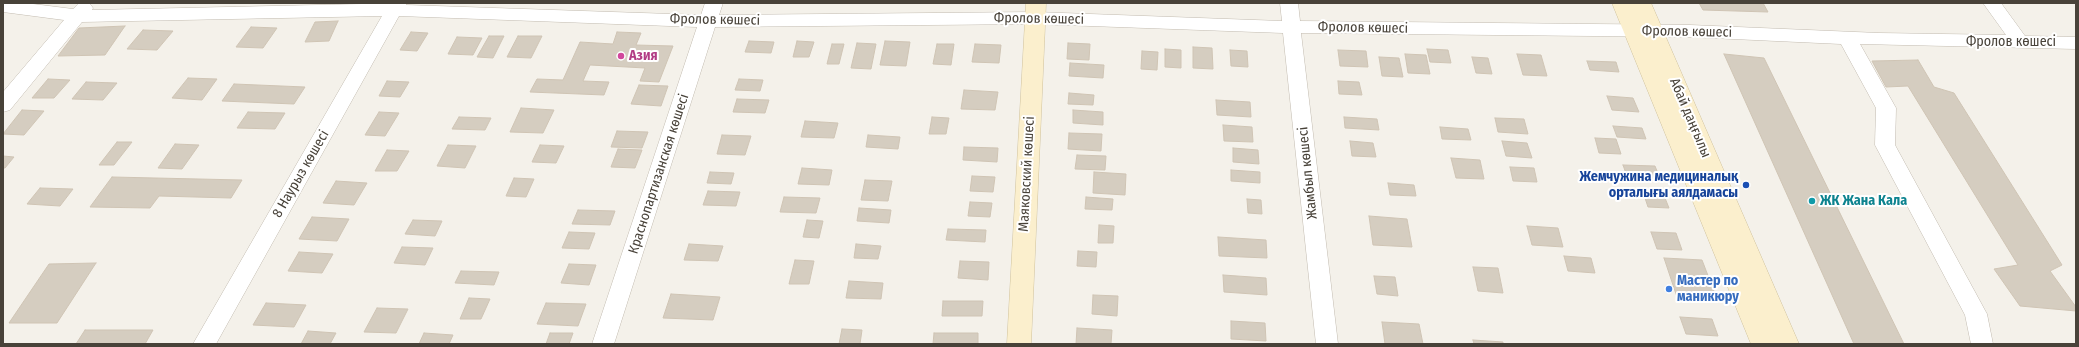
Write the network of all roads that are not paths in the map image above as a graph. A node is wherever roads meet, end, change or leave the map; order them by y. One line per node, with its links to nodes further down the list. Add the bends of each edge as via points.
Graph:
1 (1289, 3): 10 (street, Жамбыл көшесі)
2 (1622, 3): 11 (main road, Абай даңғылы)
3 (1641, 3): 11 (main road, Абай даңғылы)
4 (1992, 3): 13 (street)
5 (3, 6): 7 (street, Фролов көшесі)
6 (396, 7): 7 (street, Фролов көшесі); 9 (street, Фролов көшесі); 17 (street, 8 Наурыз көшесі)
7 (83, 10): 15 (street)
8 (1035, 10): 9 (street, Фролов көшесі); 10 (street, Фролов көшесі); 19 (main road, Маяковский көшесі)
9 (711, 12): 18 (street, Краснопартизанская көшесі)
10 (1292, 27): 11 (street, Фролов көшесі); 20 (street, Жамбыл көшесі)
11 (1644, 31): 12 (street, Фролов көшесі); 21 (main road, Абай даңғылы); 22 (main road, Абай даңғылы)
12 (1847, 38): 13 (street, Фролов көшесі); 16 (street, via 1886,108 1884,145 1976,314)
13 (2019, 41): 14 (street, Фролов көшесі)
14 (2076, 43)
15 (3, 105)
16 (1982, 343)
17 (204, 344)
18 (603, 344)
19 (1019, 344)
20 (1327, 344)
21 (1763, 344)
22 (1787, 344)

